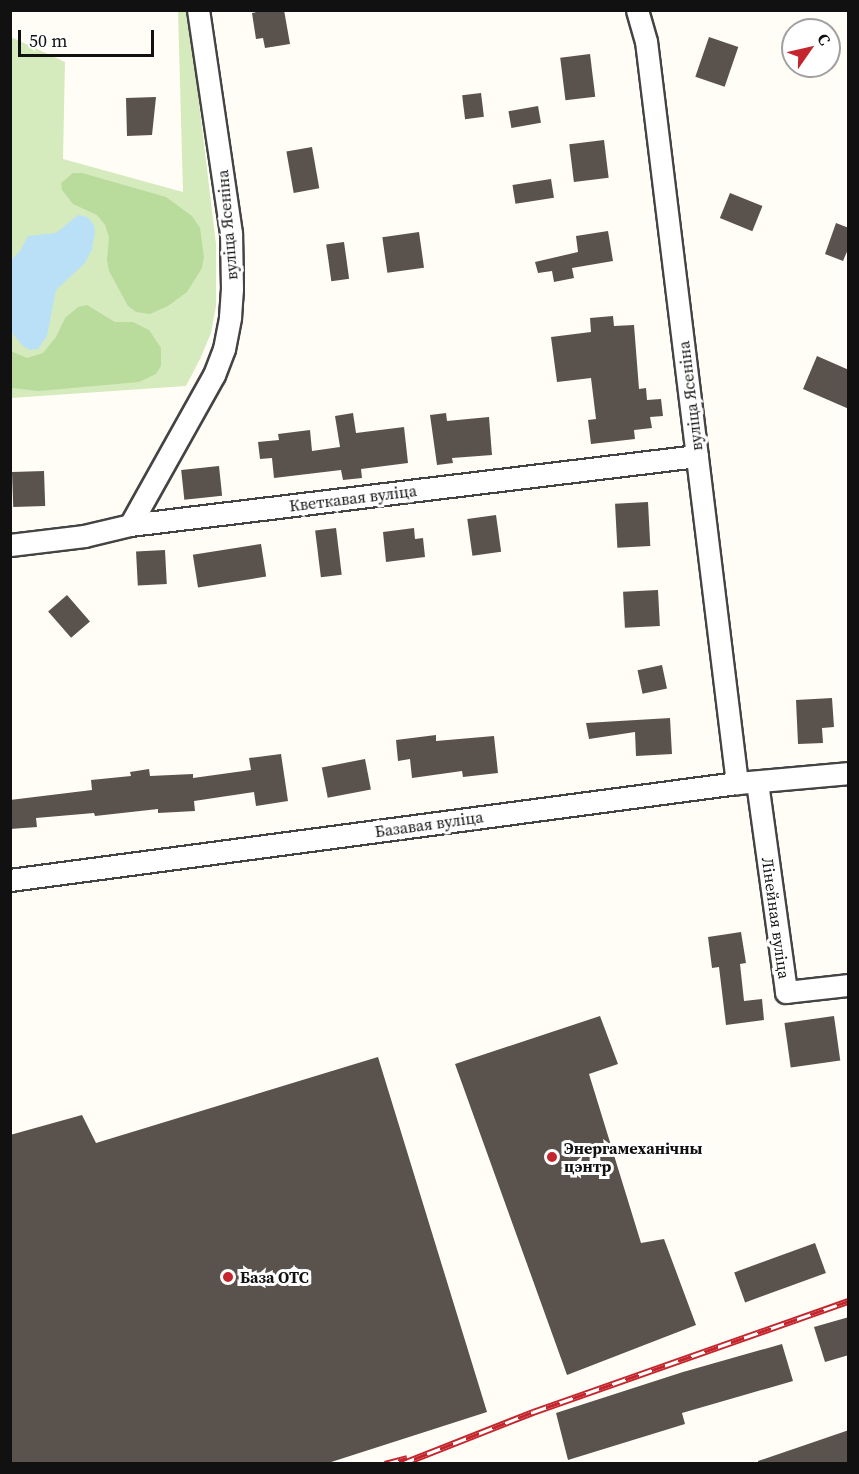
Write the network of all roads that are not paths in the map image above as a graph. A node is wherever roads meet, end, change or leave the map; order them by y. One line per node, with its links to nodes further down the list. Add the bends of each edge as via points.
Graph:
1 (198, 10): 4 (street, вуліца Ясеніна, via 231,233 230,317 214,375)
2 (637, 10): 3 (street, вуліца Ясеніна, via 646,40)
3 (697, 456): 4 (street, Кветкавая вуліца); 7 (street, вуліца Ясеніна)
4 (130, 525): 5 (street, Кветкавая вуліца, via 84,536)
5 (10, 545)
6 (849, 773): 7 (street, Базавая вуліца)
7 (747, 783): 8 (street, Базавая вуліца); 9 (street, Лінейная вуліца, via 786,992)
8 (10, 880)
9 (849, 985)

